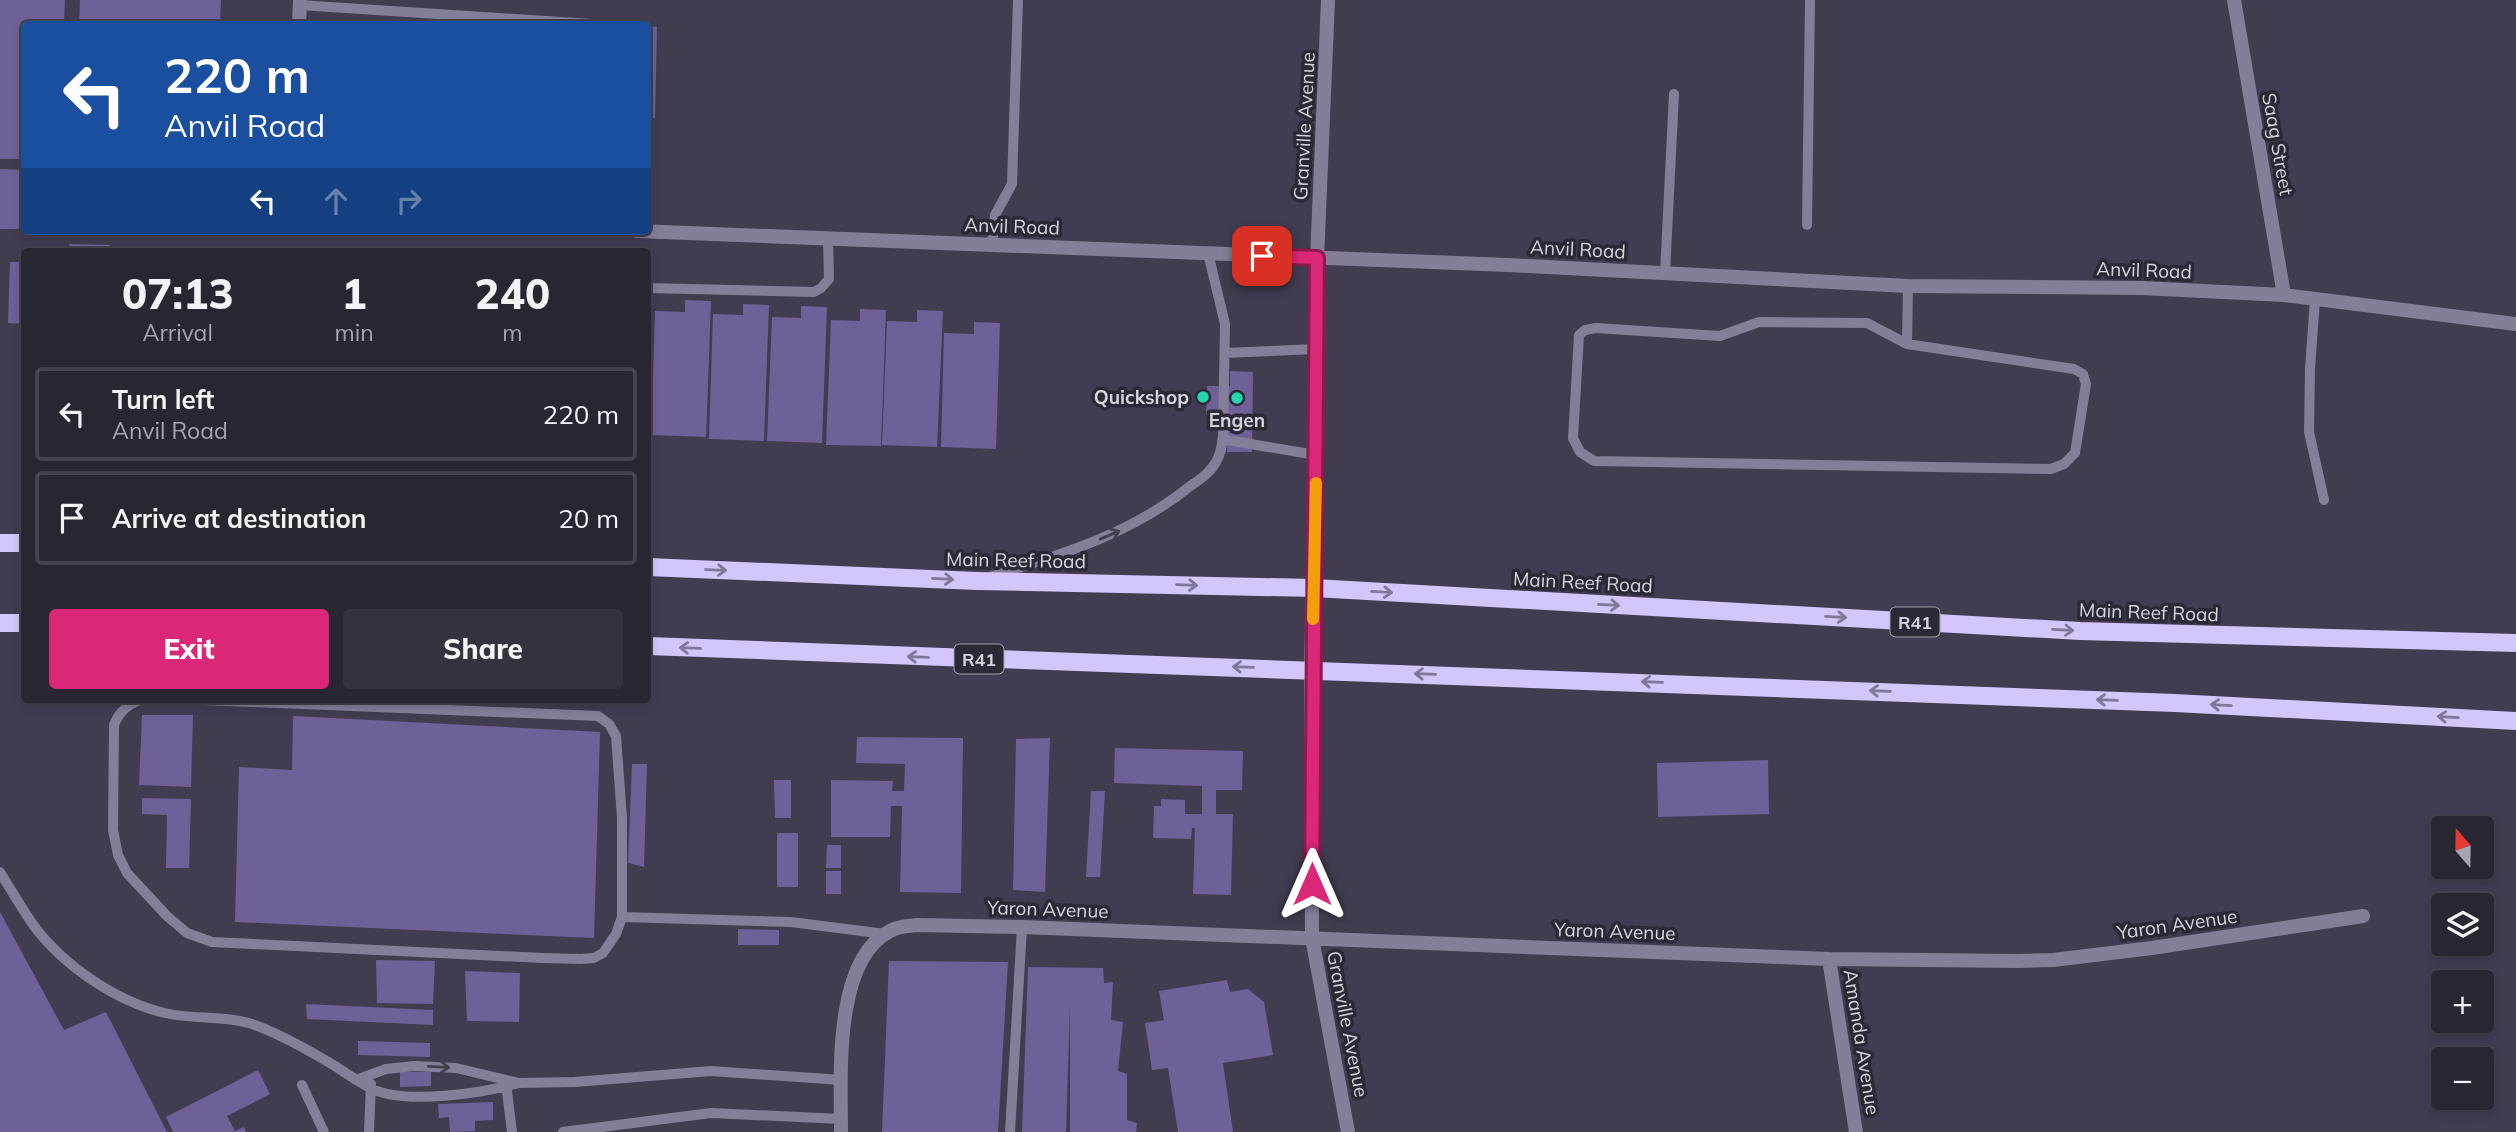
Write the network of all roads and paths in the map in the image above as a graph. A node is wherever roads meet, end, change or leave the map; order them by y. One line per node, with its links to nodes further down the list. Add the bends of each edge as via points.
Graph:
1 (1018, 0): 12 (lane, via 1012,184 995,215)
2 (1328, 0): 14 (street, Granville Avenue)
3 (1810, 0): 9 (lane)
4 (2234, 0): 18 (street, Saag Street)
5 (299, 2): 6 (street); 7 (lane)
6 (299, 21)
7 (552, 21)
8 (1674, 94): 15 (lane)
9 (1807, 225)
10 (651, 232): 11 (street, Anvil Road)
11 (828, 238): 12 (street, Anvil Road); 17 (lane, via 829,279 814,292)
12 (992, 244): 13 (street, Anvil Road)
13 (1208, 253): 14 (street, Anvil Road); 23 (lane, via 1221,303)
14 (1317, 258): 15 (street, Anvil Road); 22 (street, Granville Avenue)
15 (1665, 273): 16 (street, Anvil Road)
16 (1908, 286): 18 (street, Anvil Road, via 2142,288); 21 (lane)
17 (651, 288)
18 (2284, 295): 19 (street, Anvil Road)
19 (2315, 299): 20 (street, Anvil Road); 26 (lane, via 2309,432)
20 (2516, 324)
21 (1907, 344): 21 (lane, via 2083,374 2086,384 2075,453 2051,469 1594,461 1580,452 1573,438 1579,335 1585,330 1720,336 1759,322 1867,323)
22 (1316, 349): 23 (lane); 25 (street, Granville Avenue)
23 (1225, 353): 24 (lane)
24 (1223, 436): 25 (lane); 30 (lane, one-way to 24, via 1117,533 1149,516 1209,471 1221,453)
25 (1316, 455): 31 (street, Granville Avenue)
26 (2324, 500)
27 (0, 542): 28 (main road)
28 (21, 543)
29 (651, 567): 30 (main road, Main Reef Road / R41, one-way to 30)
30 (976, 581): 31 (main road, Main Reef Road / R41, one-way to 31)
31 (1314, 588): 34 (main road, Main Reef Road / R41, one-way to 34, via 2080,631); 36 (street, Granville Avenue)
32 (0, 622): 33 (main road)
33 (21, 623)
34 (2516, 643)
35 (651, 646): 36 (main road, R41, one-way to 35)
36 (1311, 669): 39 (main road, R41, one-way to 36); 45 (street, Granville Avenue)
37 (136, 703): 42 (lane, via 118,714 114,725 116,845 127,873 187,933 212,942 581,959 594,958 610,946)
38 (276, 703): 42 (lane, via 598,716 616,736)
39 (2516, 721)
40 (0, 872): 48 (lane, via 35,927 60,954 120,996 168,1014 257,1026)
41 (2363, 916): 46 (street, Yaron Avenue, via 2053,960)
42 (622, 918): 44 (lane, via 791,922)
43 (1022, 928): 44 (street, Yaron Avenue, via 917,925); 45 (street, Yaron Avenue); 60 (lane)
44 (885, 934): 49 (street, Yaron Avenue, via 859,964 846,1005)
45 (1312, 938): 46 (street, Yaron Avenue); 61 (street, Granville Avenue)
46 (1829, 959): 62 (street, Amanda Avenue)
47 (371, 1073): 48 (lane); 50 (lane, one-way to 50, via 432,1066 465,1069); 52 (lane)
48 (356, 1080): 52 (lane)
49 (842, 1080): 50 (lane, via 711,1071); 53 (street)
50 (506, 1083): 52 (lane, via 444,1096); 57 (lane)
51 (302, 1085): 55 (lane)
52 (372, 1088): 56 (lane)
53 (841, 1125): 54 (lane, via 711,1114)
54 (586, 1131): 59 (lane)
55 (324, 1132)
56 (369, 1132)
57 (512, 1132)
58 (564, 1132): 59 (lane)
59 (573, 1132)
60 (1010, 1132)
61 (1348, 1132)
62 (1856, 1132)

